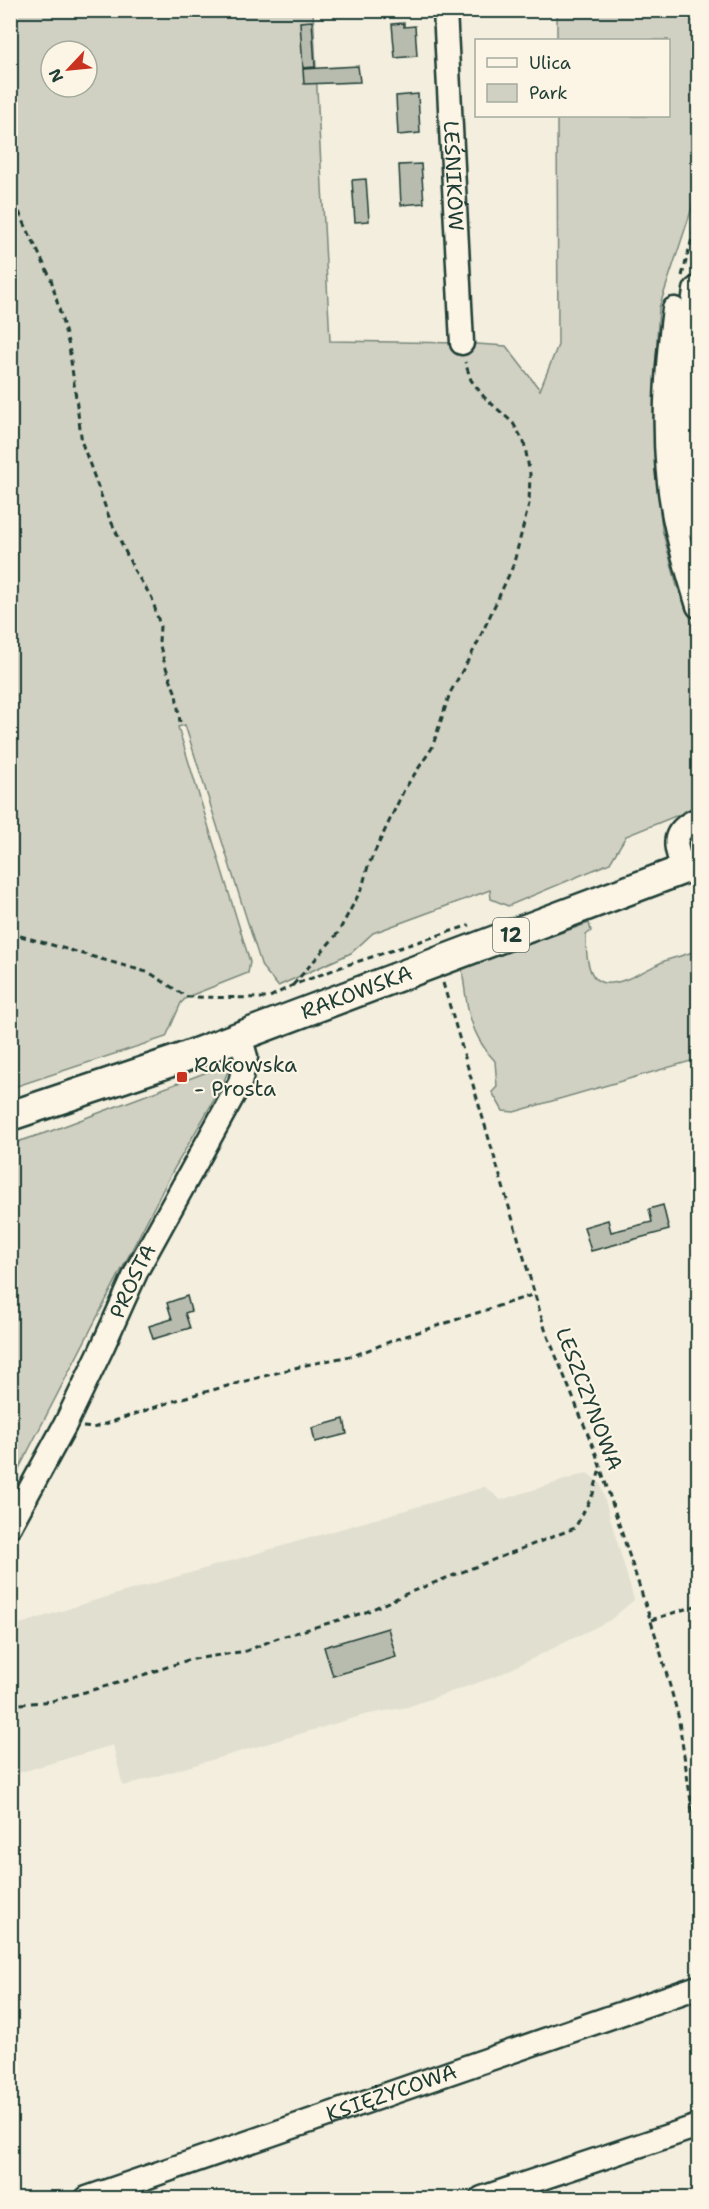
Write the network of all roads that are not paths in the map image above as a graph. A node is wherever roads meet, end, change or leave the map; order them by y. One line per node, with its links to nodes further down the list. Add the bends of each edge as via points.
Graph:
1 (445, 10): 4 (street, LEŚNIKÓW)
2 (699, 291): 5 (main road, via 690,345 687,409 690,467)
3 (674, 309): 6 (street, via 666,372 667,453 674,515)
4 (462, 343)
5 (699, 524)
6 (699, 606)
7 (699, 819): 8 (street, via 685,824 676,842 676,852)
8 (691, 866): 9 (main road, RAKOWSKA / 12)
9 (240, 1036): 10 (main road, RAKOWSKA / 12); 11 (street, PROSTA, via 246,1057 240,1083 138,1268 64,1425)
10 (10, 1116)
11 (10, 1526)
12 (699, 1987): 14 (street, KSIĘŻYCOWA)
13 (699, 2126): 15 (street)
14 (87, 2199)
15 (482, 2199)

